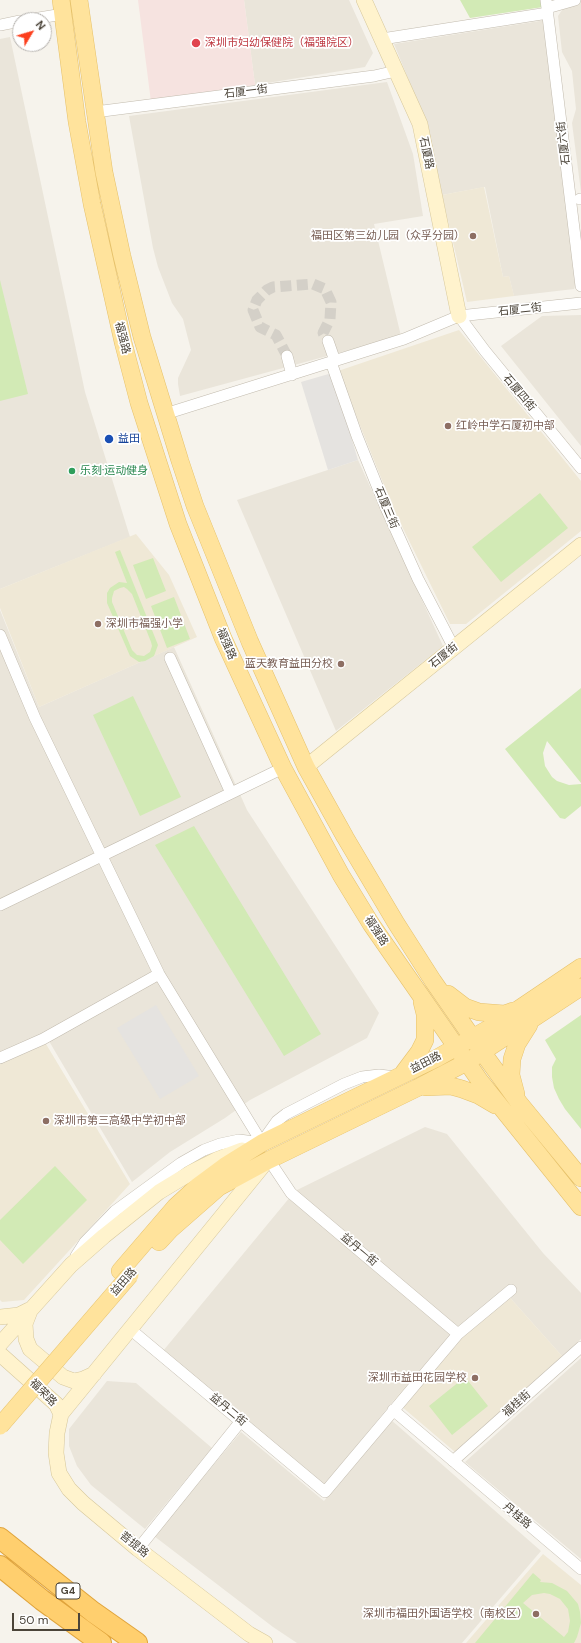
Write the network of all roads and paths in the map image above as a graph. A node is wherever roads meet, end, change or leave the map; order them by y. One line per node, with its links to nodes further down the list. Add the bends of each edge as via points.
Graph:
1 (79, 0): 11 (main road, 福强路)
2 (364, 0): 9 (street, 石厦路)
3 (575, 0): 5 (street)
4 (62, 7): 6 (street); 26 (main road, 福强路, via 77,122 92,204 139,403 178,524 201,584)
5 (547, 7): 9 (street); 12 (street, 石厦六街)
6 (49, 12)
7 (12, 23): 8 (street)
8 (0, 25)
9 (382, 39): 10 (street, 石厦路)
10 (396, 71): 11 (street, 石厦一街); 14 (street, 石厦路, via 420,124)
11 (95, 112): 19 (main road, 福强路, via 104,172 122,256 142,336)
12 (581, 286)
13 (581, 303): 14 (street, 石厦二街)
14 (459, 316): 17 (street, 石厦二街, via 404,339); 20 (street, 石厦四街, via 484,351)
15 (328, 341): 17 (street, 石厦三街)
16 (287, 356): 18 (street)
17 (333, 362): 18 (street, 石厦二街); 23 (street, 石厦三街, via 357,436 386,508 418,579)
18 (292, 375): 19 (street, 石厦二街)
19 (166, 414): 25 (main road, 福强路, via 195,506 231,598)
20 (581, 468)
21 (581, 545): 23 (street, 石厦街)
22 (0, 635): 28 (street, via 35,718)
23 (454, 648): 25 (street, 石厦街)
24 (170, 658): 27 (street)
25 (306, 767): 32 (main road, 福强路, via 376,891)
26 (283, 768): 27 (street); 34 (main road, 福强路, via 341,875)
27 (231, 793): 28 (street)
28 (101, 856): 29 (street); 31 (street)
29 (0, 905)
30 (581, 967): 35 (main road, 益田路)
31 (158, 974): 40 (street, via 43,1039); 46 (street)
32 (433, 981): 35 (main road, via 450,997 479,1012 505,1014); 37 (main road, 福强路)
33 (581, 987): 36 (main road, 益田路)
34 (416, 991): 38 (main road, 福强路); 42 (main road, via 425,1014 425,1040)
35 (521, 1008): 37 (main road, 益田路)
36 (537, 1016): 39 (main road, 益田路); 44 (main road, via 517,1044 512,1059 511,1076)
37 (473, 1038): 38 (main road, 益田路); 39 (main road, 福强路)
38 (457, 1047): 41 (main road, 福强路); 42 (main road, 益田路)
39 (483, 1053): 41 (main road, 益田路); 44 (main road, 福强路)
40 (0, 1058)
41 (467, 1062): 43 (main road, 益田路); 45 (main road, 福强路)
42 (400, 1077): 46 (main road, 益田路)
43 (417, 1088): 45 (main road, via 451,1086 462,1089 478,1095); 47 (main road, 益田路)
44 (520, 1104): 48 (main road, 福强路)
45 (504, 1112): 49 (main road, 福强路)
46 (262, 1143): 50 (main road, 益田路, via 225,1166 175,1207); 52 (street, 益田路, via 218,1159 159,1192 71,1265)
47 (269, 1160): 50 (main road, 益田路, via 220,1187); 54 (street, 益田路); 55 (street, 益丹一街, via 291,1193)
48 (581, 1178)
49 (581, 1207)
50 (125, 1273): 62 (main road, 益田路); 65 (main road, 益田路, bridge)
51 (511, 1290): 55 (street)
52 (30, 1310): 53 (street, via 19,1315); 56 (street, 益田路); 60 (street, via 25,1324 26,1339 30,1348 62,1377 74,1381)
53 (0, 1317)
54 (130, 1329): 60 (street, 益田路); 64 (street, 益丹二街)
55 (458, 1334): 61 (street)
56 (0, 1344)
57 (581, 1347): 66 (street, 福桂街)
58 (0, 1354): 63 (street, 福荣路, via 56,1404)
59 (0, 1367): 63 (street, 福荣路, via 49,1411)
60 (94, 1374): 63 (street, 益田路)
61 (392, 1410): 64 (street, 益丹二街, via 325,1492); 66 (street, 丹桂路)
62 (0, 1411)
63 (61, 1414): 68 (street, 菩提路, via 56,1453 59,1472 83,1503)
64 (241, 1421): 68 (street)
65 (0, 1426)
66 (453, 1461): 70 (street, 丹桂路)
67 (0, 1538): 72 (highway, G4)
68 (138, 1549): 73 (street, 菩提路, via 249,1634)
69 (0, 1566): 71 (highway, G4)
70 (581, 1569)
71 (101, 1643)
72 (137, 1643)
73 (265, 1643)

